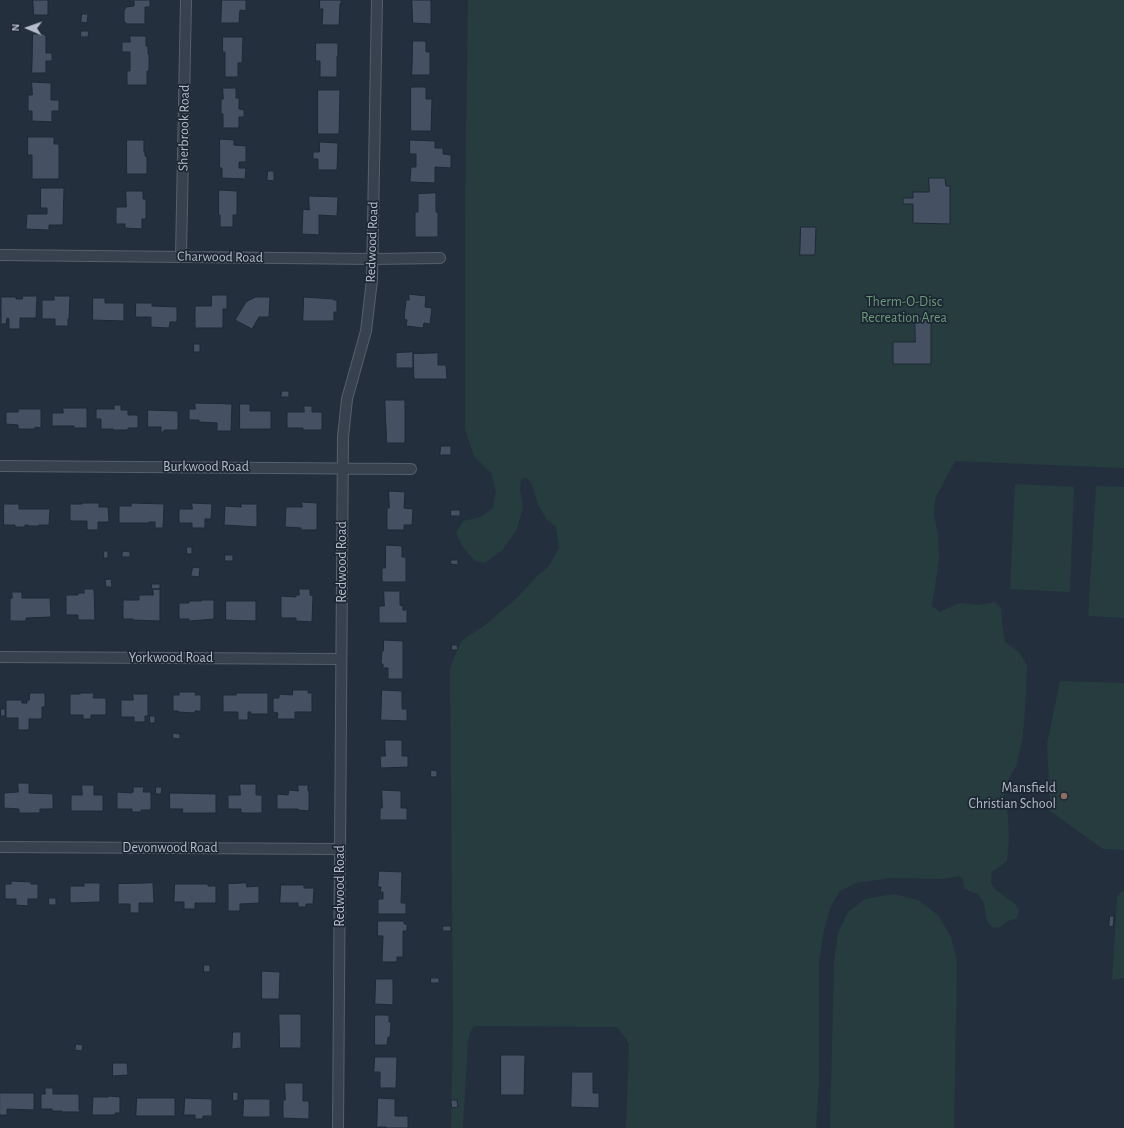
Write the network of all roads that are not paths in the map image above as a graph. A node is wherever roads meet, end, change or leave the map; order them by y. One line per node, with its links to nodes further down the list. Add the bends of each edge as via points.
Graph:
1 (186, 0): 4 (street, Sherbrook Road)
2 (377, 0): 6 (street, Redwood Road)
3 (0, 255): 4 (street, Charwood Road)
4 (181, 256): 6 (street, Charwood Road)
5 (440, 258): 6 (street, Charwood Road)
6 (372, 259): 8 (street, Redwood Road, via 366,331 347,399)
7 (0, 466): 8 (street, Burkwood Road)
8 (342, 468): 9 (street, Burkwood Road); 11 (street, Redwood Road)
9 (411, 469)
10 (0, 657): 11 (street, Yorkwood Road)
11 (341, 659): 13 (street, Redwood Road)
12 (0, 847): 13 (street, Devonwood Road)
13 (340, 849): 14 (street, Redwood Road)
14 (338, 1128)

